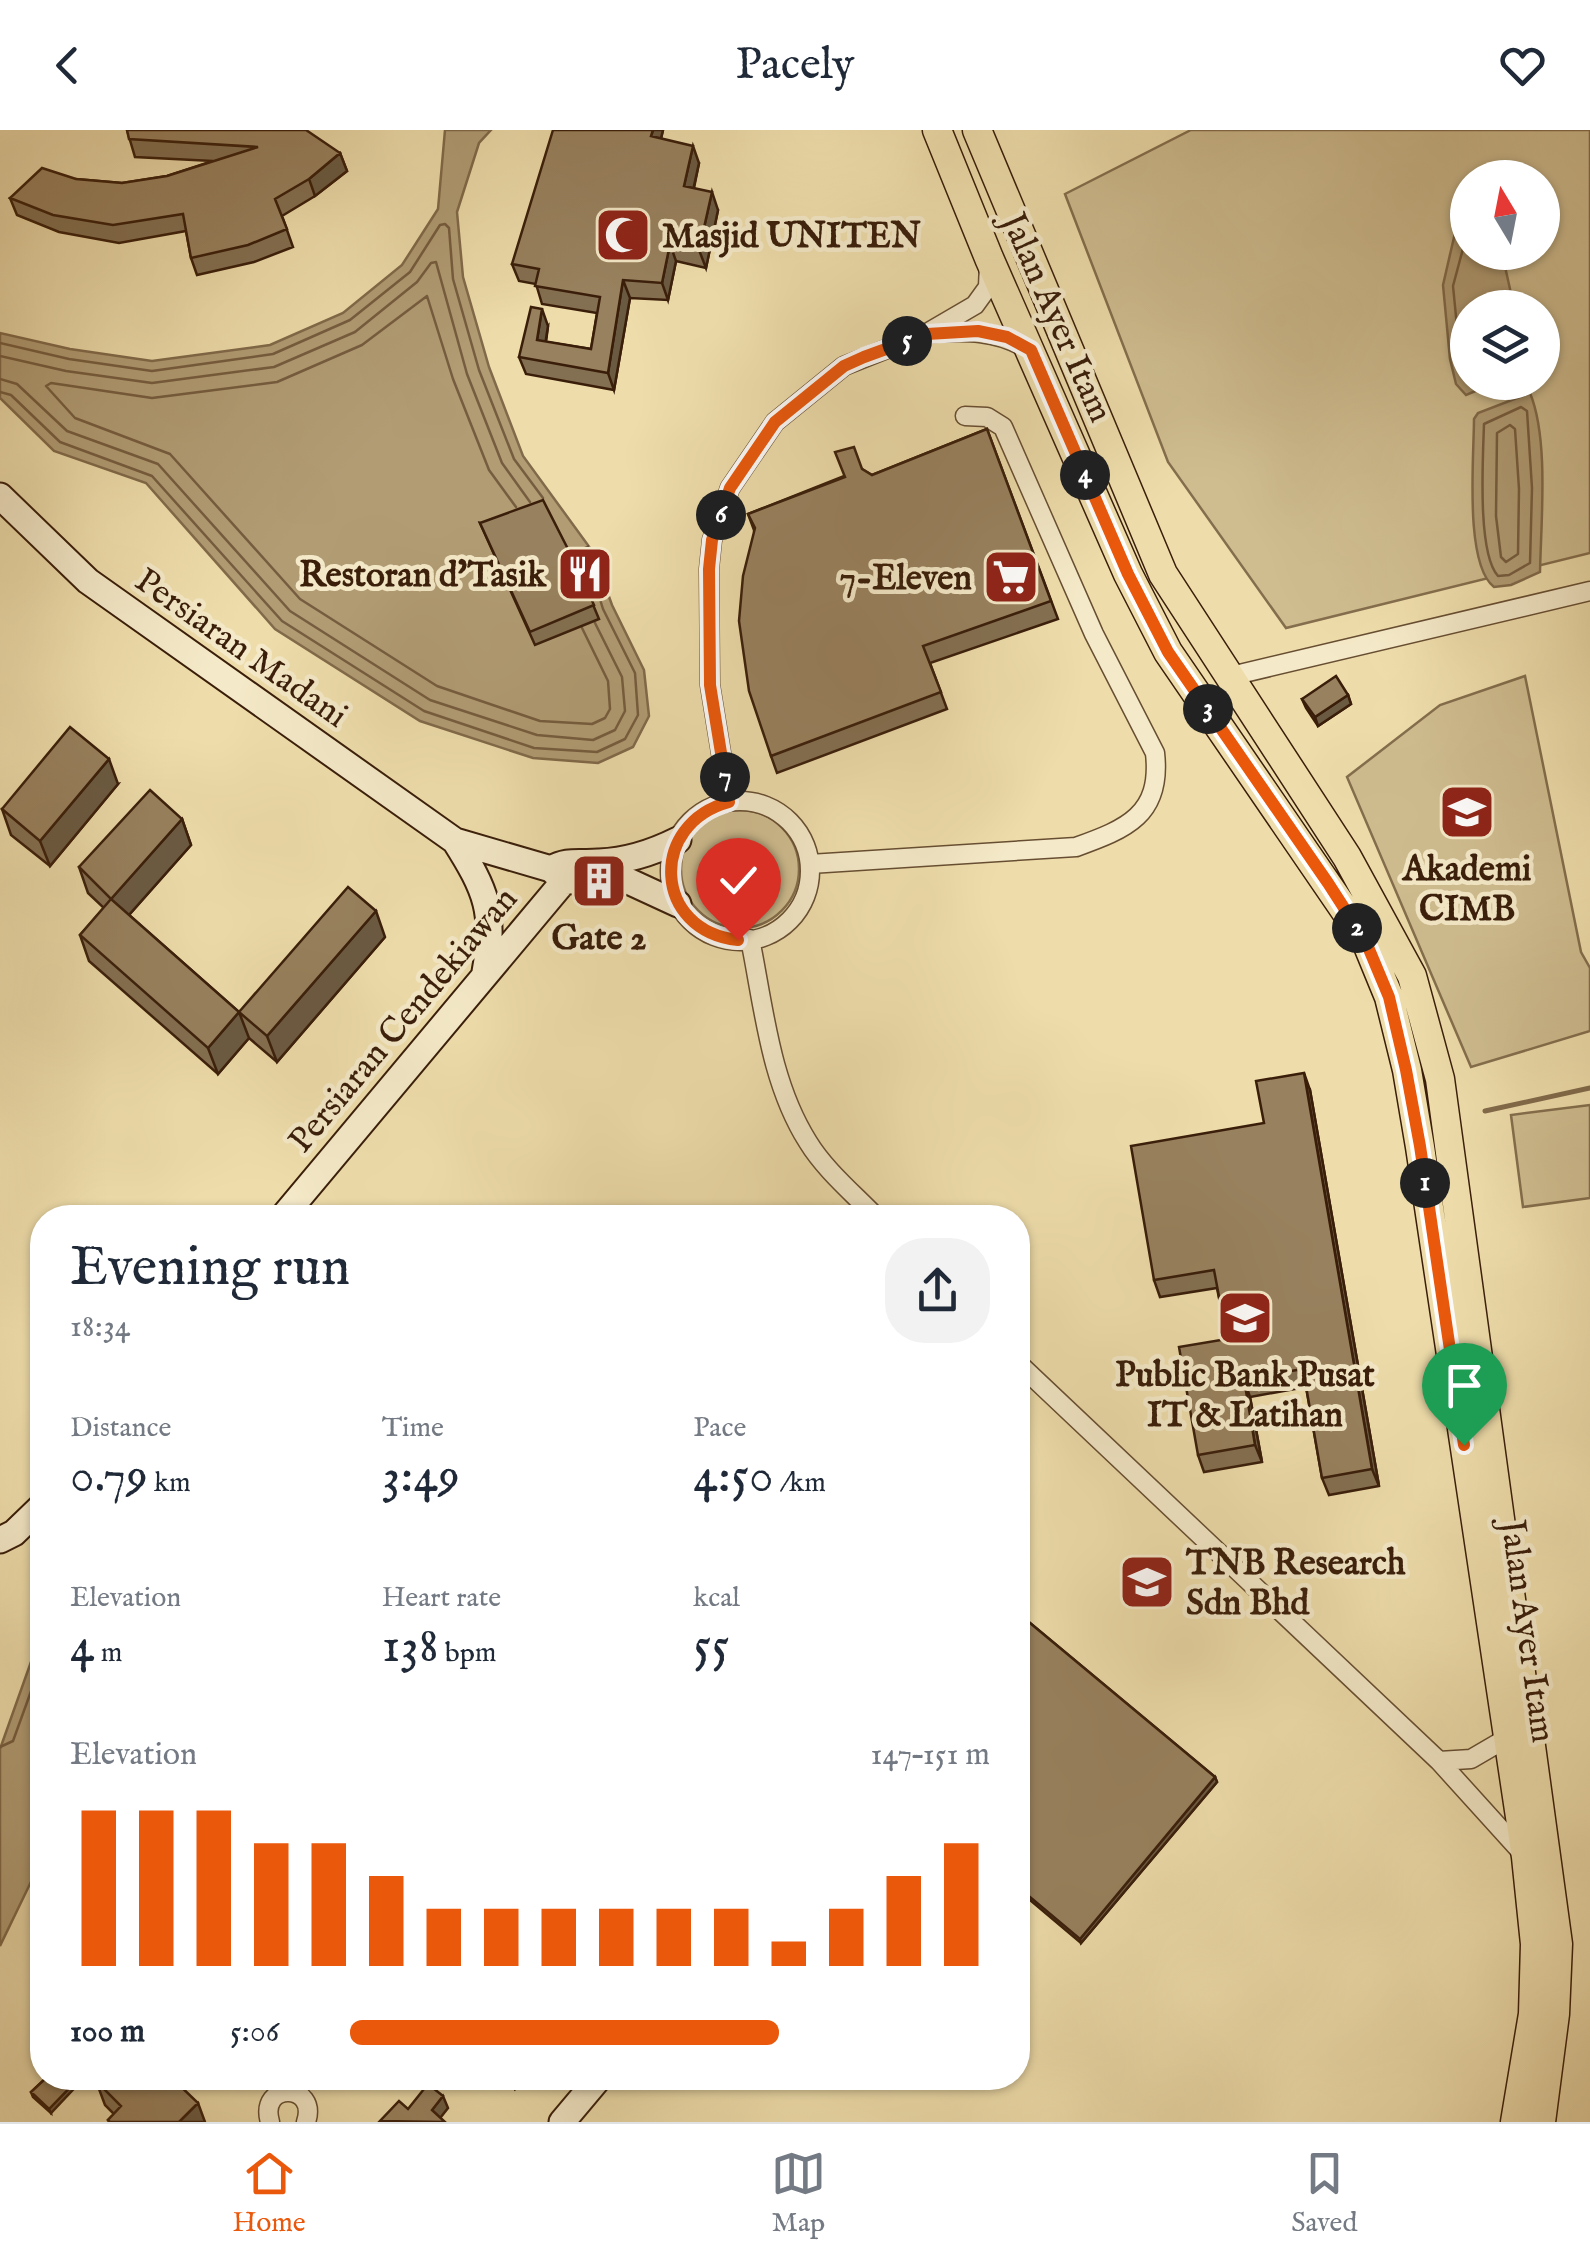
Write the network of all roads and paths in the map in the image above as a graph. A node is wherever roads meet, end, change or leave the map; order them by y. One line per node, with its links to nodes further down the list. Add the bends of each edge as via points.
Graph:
1 (937, 130): 3 (main road, Jalan Ayer Itam)
2 (977, 130): 9 (main road, Jalan Ayer Itam, via 1163,574)
3 (990, 258): 4 (street, via 988,287 975,305); 5 (main road, Jalan Ayer Itam)
4 (927, 334): 5 (street, via 978,331); 10 (street, via 844,366 775,422 730,488 709,569 710,685)
5 (1031, 350): 23 (main road, Jalan Ayer Itam, via 1168,652 1338,898 1389,997 1420,1146)
6 (965, 416): 13 (street, via 987,417 1003,427 1155,754 1153,795 1134,820 1076,848)
7 (0, 496): 12 (street, Persiaran Madani, via 88,580)
8 (1590, 592): 9 (street)
9 (1228, 678): 31 (main road, Jalan Ayer Itam, via 1348,857 1412,976 1440,1079 1558,1944)
10 (729, 802): 11 (street, via 694,818); 13 (street, via 766,806 788,820)
11 (678, 840): 14 (street, via 648,855); 15 (street, via 671,878)
12 (455, 841): 14 (street); 17 (street, via 488,906 492,935)
13 (810, 864): 16 (street, via 805,898 792,918)
14 (560, 871): 15 (street, via 626,880); 17 (street, Persiaran Cendekiawan)
15 (678, 904): 16 (street, via 714,935)
16 (750, 940): 19 (street, via 790,1112 810,1146)
17 (485, 972): 18 (street, Persiaran Cendekiawan)
18 (293, 1205)
19 (864, 1205)
20 (1030, 1374): 24 (street)
21 (30, 1518): 22 (street)
22 (0, 1540)
23 (1507, 1738): 24 (street, via 1471,1758); 25 (main road, Jalan Ayer Itam)
24 (1439, 1761): 25 (street)
25 (1526, 1857): 30 (main road, Jalan Ayer Itam, via 1534,1979)
26 (589, 2090): 29 (street)
27 (310, 2120): 28 (street, via 301,2096 287,2092 270,2102)
28 (270, 2122)
29 (562, 2122)
30 (1514, 2122)
31 (1542, 2122)

